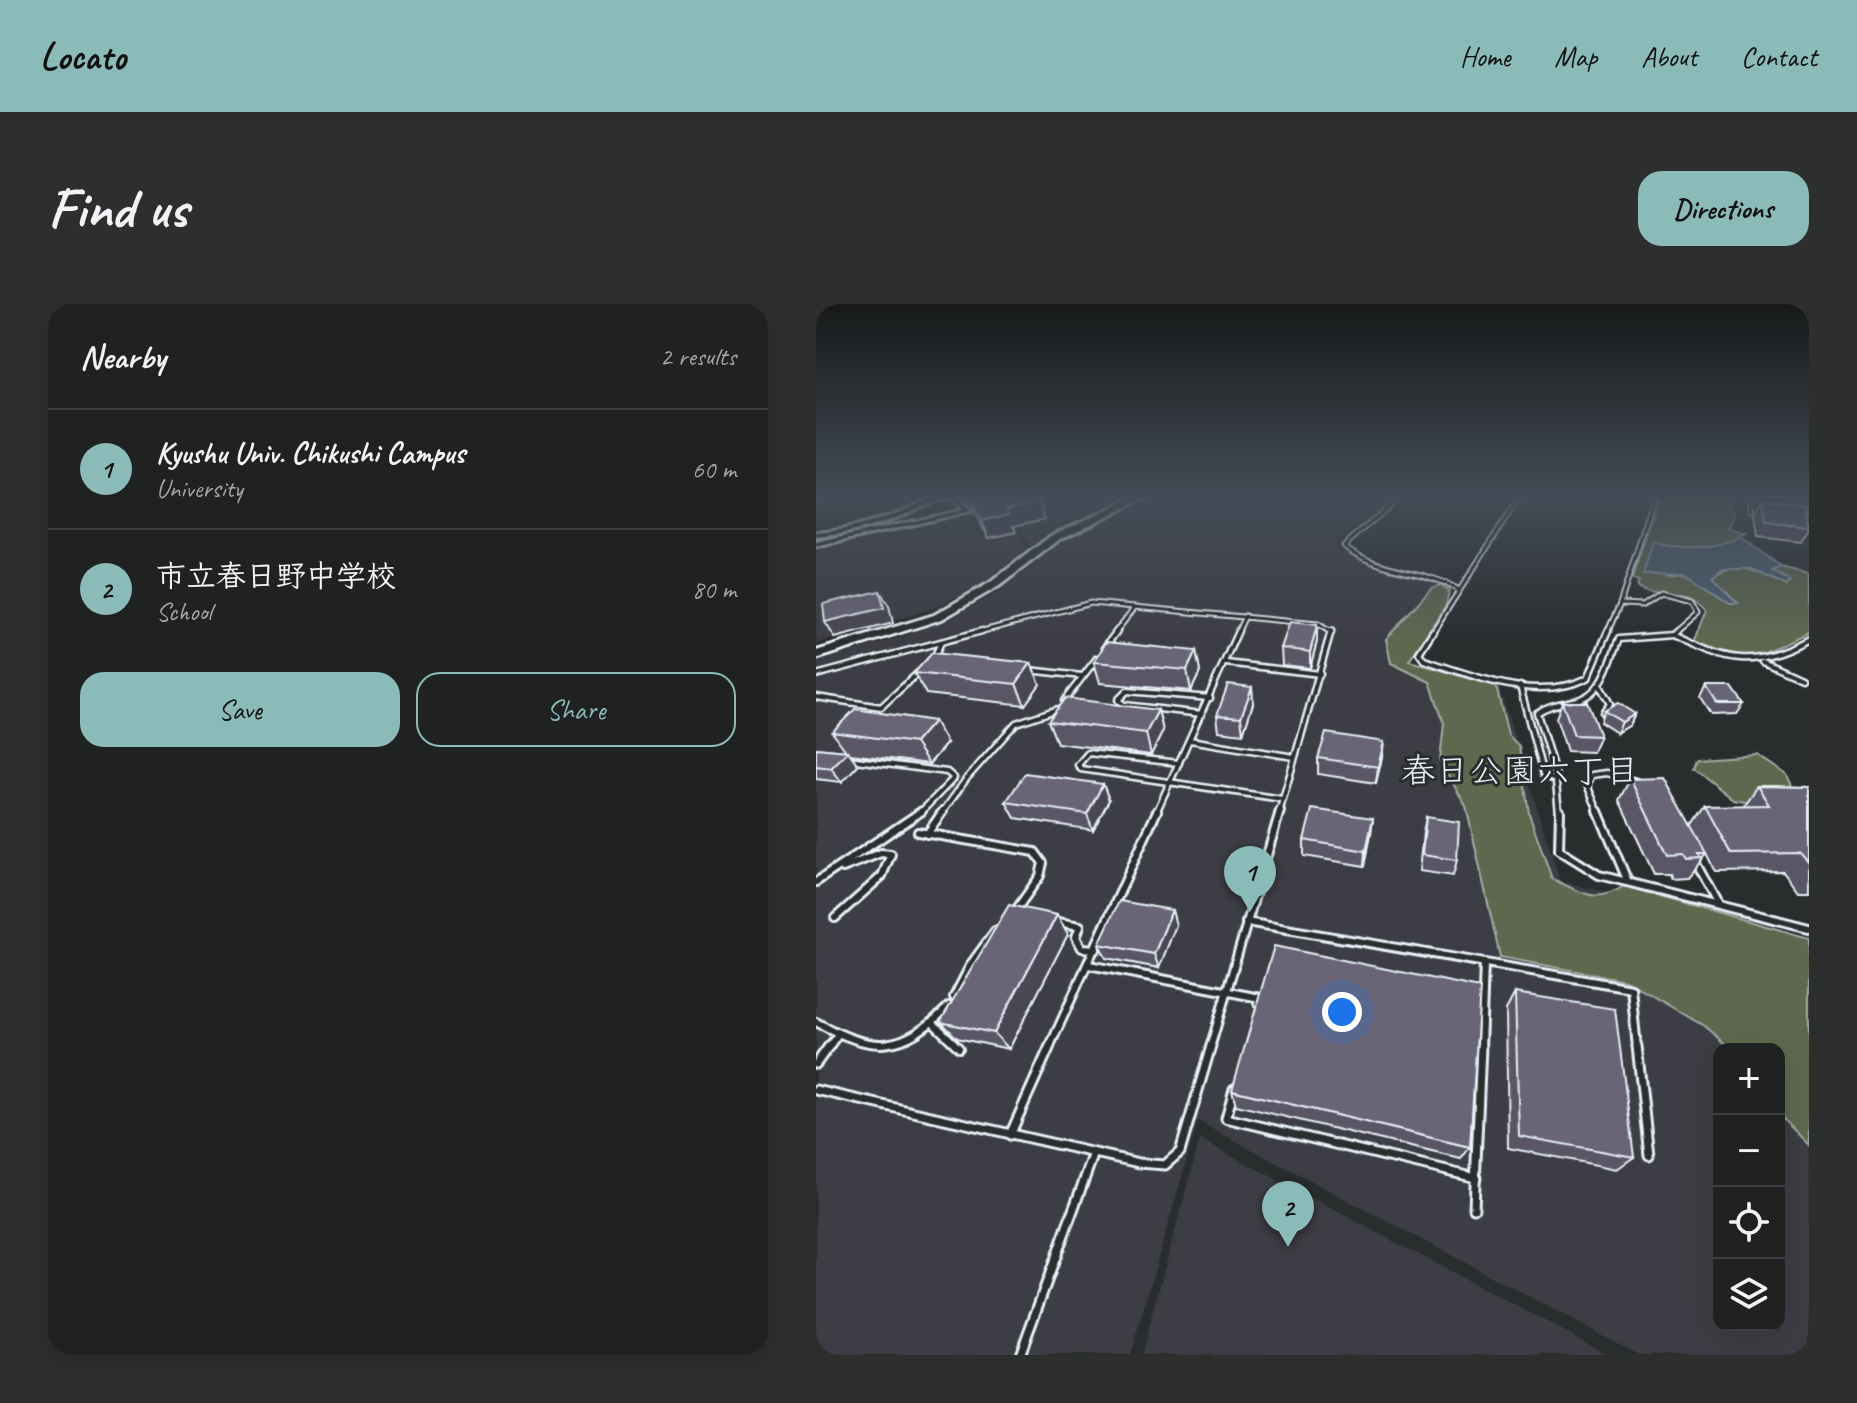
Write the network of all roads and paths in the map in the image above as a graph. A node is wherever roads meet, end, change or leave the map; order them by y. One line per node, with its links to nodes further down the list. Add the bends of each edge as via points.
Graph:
1 (1047, 544): 12 (street, via 995,584 938,617)
2 (1345, 544): 5 (lane, via 1376,562 1442,578)
3 (1489, 544): 5 (lane)
4 (1639, 544): 6 (lane)
5 (1459, 590): 23 (lane, via 1420,656)
6 (1620, 604): 9 (lane, via 1643,605 1661,593 1692,601 1698,612); 23 (lane, via 1588,678 1577,686 1548,690)
7 (1136, 606): 8 (lane); 11 (lane, via 1091,603 1063,608); 20 (lane)
8 (1245, 616): 16 (lane); 18 (lane, via 1327,626 1332,632)
9 (1672, 635): 15 (lane, via 1731,660); 22 (lane, via 1619,639)
10 (1809, 639): 15 (lane)
11 (941, 642): 13 (lane); 19 (lane)
12 (816, 655)
13 (933, 658): 14 (lane); 24 (lane, via 881,707)
14 (948, 660)
15 (1762, 661): 21 (lane)
16 (1226, 663): 18 (lane); 25 (lane)
17 (1023, 669): 20 (lane)
18 (1320, 674): 29 (lane)
19 (816, 675)
20 (1083, 676): 37 (lane, via 1056,712 1016,723)
21 (1801, 678)
22 (1599, 684): 26 (lane, via 1610,704); 32 (lane, via 1587,698 1547,704 1537,713)
23 (1520, 686): 32 (lane, via 1543,775)
24 (816, 697)
25 (1210, 698): 27 (lane); 27 (lane, via 1127,691 1118,700)
26 (1603, 713)
27 (1202, 714): 28 (lane)
28 (1190, 740): 29 (lane); 31 (lane)
29 (1294, 757): 35 (lane)
30 (845, 758): 39 (lane, via 947,772 954,778 906,825)
31 (1179, 763): 33 (lane); 33 (lane, via 1088,753 1078,765)
32 (1556, 781): 41 (lane, via 1554,839 1561,854 1576,865)
33 (1171, 784): 35 (lane); 49 (lane)
34 (1648, 786): 41 (lane, via 1607,773 1592,775 1587,785)
35 (1282, 799): 47 (lane)
36 (918, 832): 37 (lane)
37 (927, 834): 43 (lane, via 1035,852 1043,863 1040,876)
38 (1689, 850): 42 (lane)
39 (838, 870): 40 (lane); 45 (lane, via 891,854 882,876)
40 (816, 882)
41 (1628, 883): 42 (lane)
42 (1718, 905): 48 (lane)
43 (1014, 912): 44 (lane); 55 (lane, via 988,938)
44 (1027, 915)
45 (835, 918)
46 (1054, 921): 49 (lane, via 1080,926 1076,937 1082,948)
47 (1246, 922): 50 (lane); 52 (lane)
48 (1809, 928)
49 (1096, 949): 51 (lane)
50 (1484, 963): 63 (lane, via 1631,988); 64 (lane)
51 (1089, 965): 52 (lane); 61 (lane)
52 (1226, 991): 53 (lane, via 1260,998); 62 (lane, via 1180,1152 1165,1165)
53 (1256, 1013)
54 (816, 1022): 56 (lane)
55 (934, 1024): 56 (lane, via 880,1048 855,1044); 57 (lane)
56 (838, 1034): 58 (lane)
57 (959, 1048)
58 (816, 1064)
59 (1239, 1073): 64 (lane, via 1226,1118)
60 (816, 1090): 61 (lane)
61 (1010, 1135): 62 (lane)
62 (1094, 1153): 66 (lane)
63 (1649, 1155)
64 (1476, 1178): 65 (lane)
65 (1474, 1208)
66 (1020, 1355)

